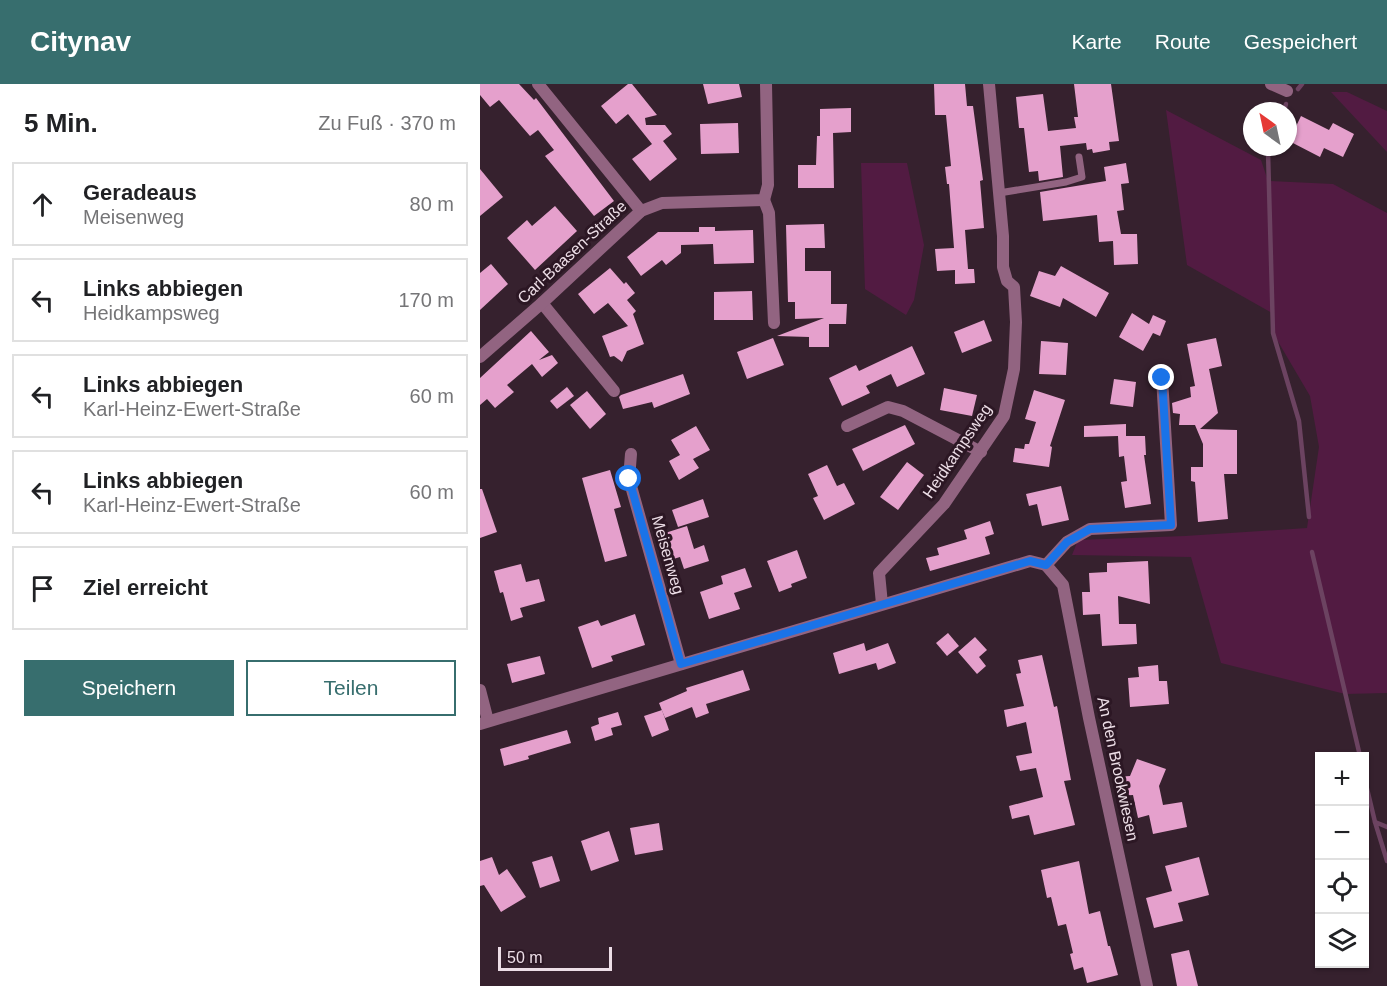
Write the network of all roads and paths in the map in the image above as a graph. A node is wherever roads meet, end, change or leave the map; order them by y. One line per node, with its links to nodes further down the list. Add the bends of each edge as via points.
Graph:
1 (538, 84): 9 (street)
2 (766, 84): 8 (street, via 768,185)
3 (988, 84): 7 (street, Heidkampsweg)
4 (1271, 84): 5 (street)
5 (1287, 91)
6 (1079, 157): 7 (lane, via 1082,177)
7 (999, 193): 16 (street, Heidkampsweg, via 1003,267 1006,281 1014,287 1016,302 1014,369 1004,416)
8 (764, 200): 9 (street, Carl-Baasen-Straße, via 662,203); 11 (street, via 769,213)
9 (641, 211): 10 (street, Carl-Baasen-Straße)
10 (542, 303): 12 (street, Carl-Baasen-Straße); 14 (street)
11 (774, 322)
12 (480, 357)
13 (1162, 378): 18 (street, via 1171,525 1090,529 1067,542)
14 (614, 391)
15 (847, 426): 16 (street, via 888,407)
16 (981, 452): 19 (street, Heidkampsweg, via 944,504 879,573)
17 (631, 454): 20 (street, Meisenweg, via 629,479)
18 (1046, 565): 19 (street, via 1030,561); 23 (street, An den Brookwiesen, via 1063,585)
19 (882, 604): 20 (street)
20 (681, 664): 22 (street)
21 (480, 690): 22 (street)
22 (484, 723)
23 (1147, 986)

